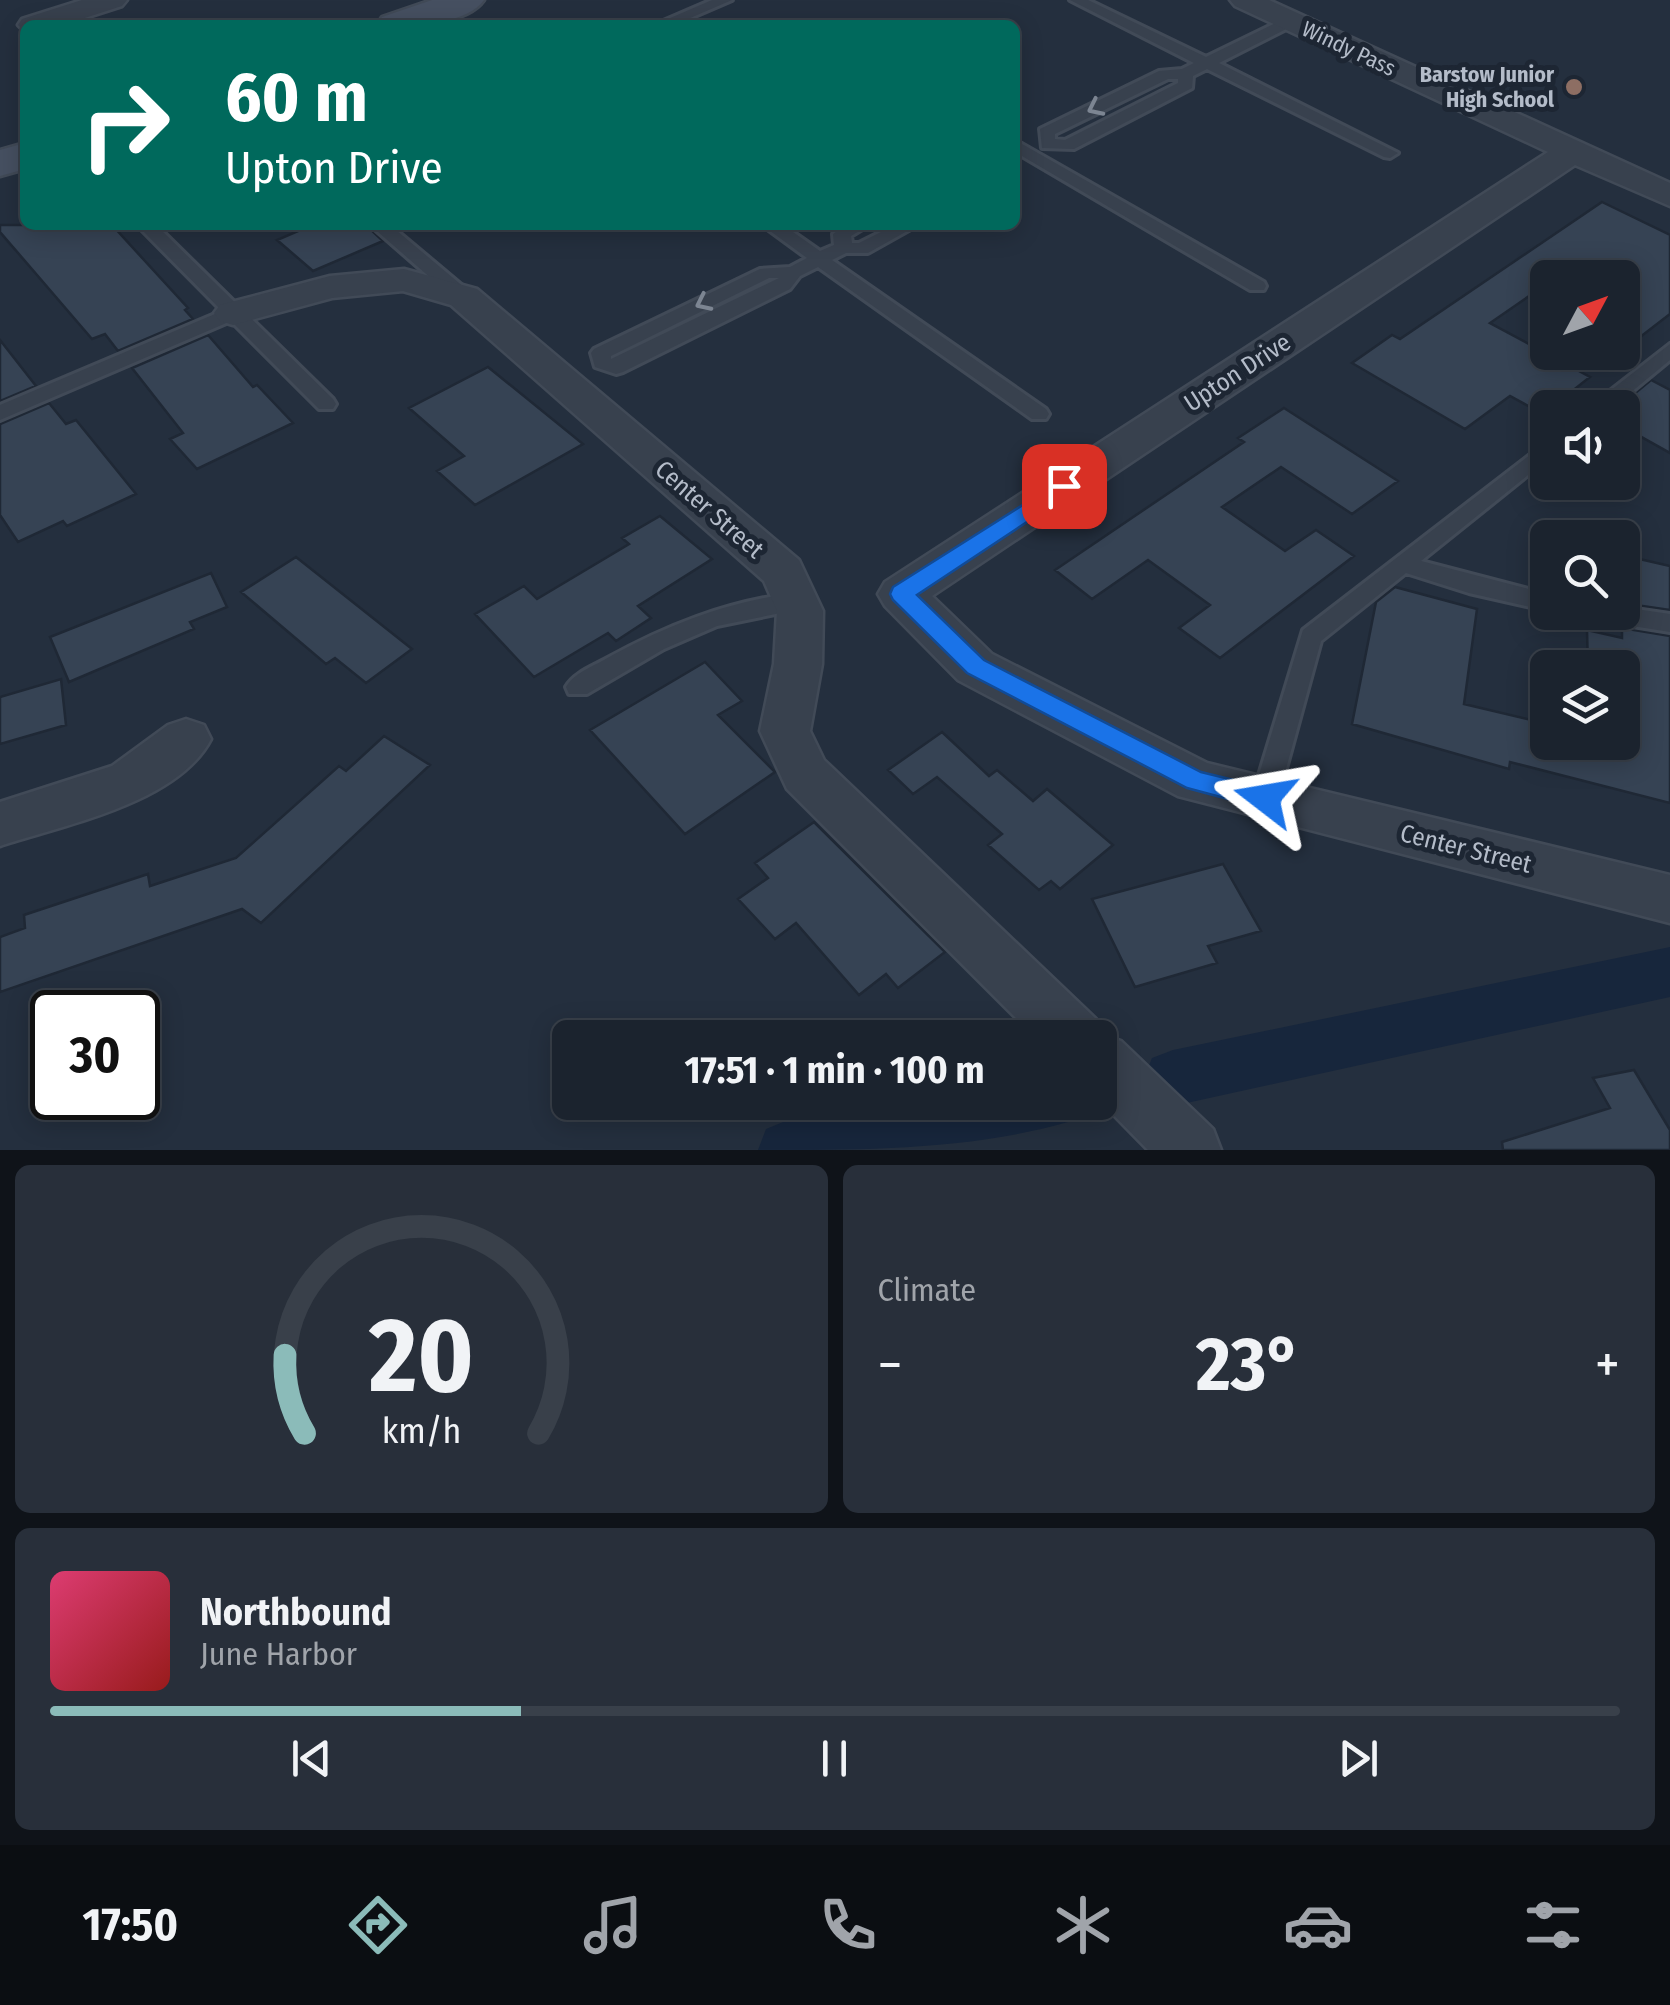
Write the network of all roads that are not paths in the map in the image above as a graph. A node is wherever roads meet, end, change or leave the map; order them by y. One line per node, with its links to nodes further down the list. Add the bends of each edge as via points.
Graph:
1 (112, 0): 6 (street)
2 (466, 0): 7 (main road)
3 (725, 0): 8 (lane)
4 (1077, 0): 10 (lane)
5 (1245, 0): 9 (street, Windy Pass)
6 (48, 20)
7 (408, 20)
8 (673, 20)
9 (1291, 21): 10 (lane); 11 (street, Windy Pass)
10 (1206, 63): 12 (lane, via 1185,74 1164,74 1046,132 1048,144); 13 (lane)
11 (1573, 151): 14 (street, Windy Pass); 33 (street, Upton Drive)
12 (1020, 153): 22 (lane)
13 (1390, 153)
14 (1670, 196)
15 (151, 230): 24 (lane)
16 (386, 230): 23 (lane)
17 (778, 230): 21 (lane)
18 (850, 230): 20 (lane, via 842,234)
19 (899, 230): 20 (lane, via 862,249)
20 (842, 248): 21 (lane)
21 (819, 259): 26 (lane, via 794,272 766,272 602,353); 30 (lane)
22 (1257, 286)
23 (464, 297): 24 (street, Center Street, via 404,280 330,287); 26 (street, Center Street)
24 (233, 313): 28 (lane); 29 (lane)
25 (1670, 350): 27 (lane)
26 (582, 372): 35 (street, Center Street, via 783,572)
27 (1620, 390)
28 (326, 404)
29 (0, 412)
30 (1039, 414)
31 (1530, 462): 32 (lane)
32 (1401, 562): 34 (lane); 40 (lane, via 1311,636)
33 (901, 594): 40 (street, Center Street, via 975,667 1196,781)
34 (1530, 599)
35 (796, 602): 38 (lane, via 758,604 662,636); 43 (street, Center Street, via 798,664 785,731 805,774)
36 (1640, 618): 37 (lane)
37 (1670, 623)
38 (578, 687)
39 (186, 740): 41 (street, via 129,782)
40 (1265, 798): 42 (street, Center Street)
41 (0, 824)
42 (1670, 899)
43 (1058, 1020)
44 (1117, 1078): 45 (street)
45 (1191, 1150)

